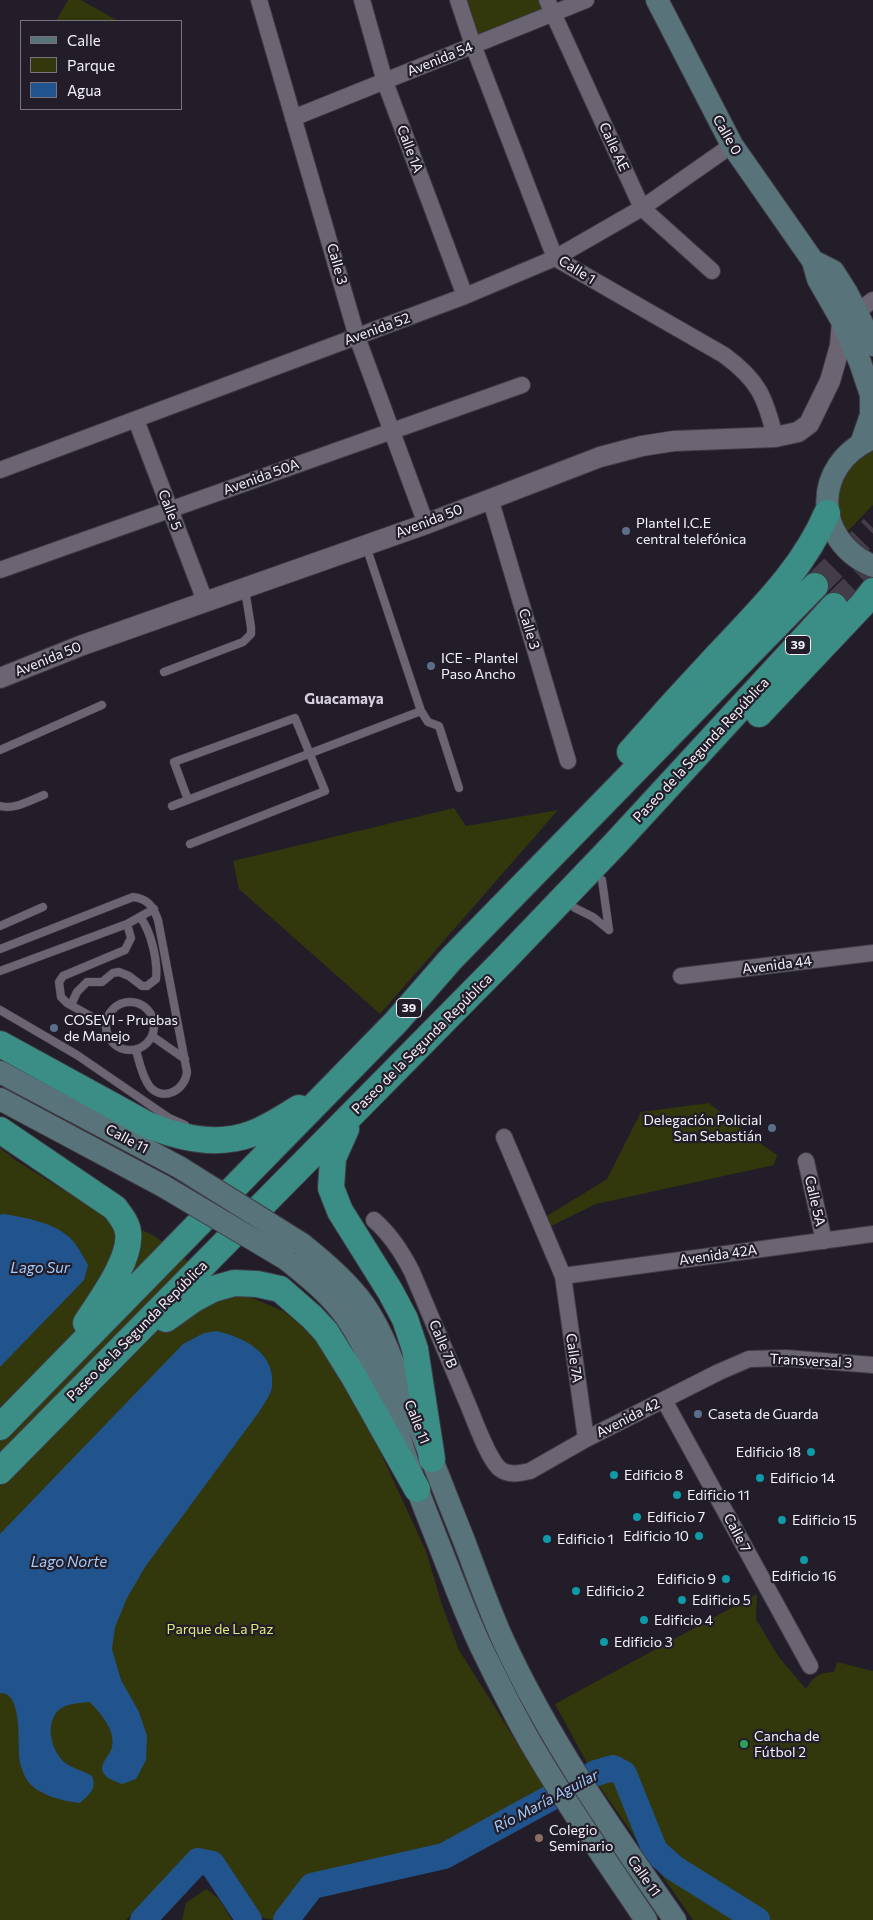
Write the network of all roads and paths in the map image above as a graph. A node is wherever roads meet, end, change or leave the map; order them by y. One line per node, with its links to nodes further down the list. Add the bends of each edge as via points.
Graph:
1 (260, 0): 9 (street, Calle 3)
2 (362, 0): 8 (street, Calle 1A)
3 (458, 0): 7 (street, Calle 1)
4 (586, 0): 6 (street, Avenida 54)
5 (657, 0): 10 (main road, Calle 0)
6 (550, 7): 7 (street, Avenida 54); 11 (street, Calle AE)
7 (473, 45): 8 (street, Avenida 54); 12 (street, Calle 1)
8 (385, 82): 9 (street, Avenida 54); 14 (street, Calle 1A)
9 (293, 118): 16 (street, Calle 3)
10 (732, 145): 11 (street, Avenida 52); 15 (main road, Calle 0, via 813,261 833,271)
11 (642, 208): 12 (street, Avenida 52); 13 (street, Calle AE)
12 (555, 258): 14 (street, Avenida 52); 22 (street, Calle 1, via 740,366 756,384 768,407)
13 (712, 271)
14 (465, 296): 16 (street, Avenida 52)
15 (857, 311): 17 (main road, Calle 0); 18 (street, Avenida 50, via 840,346)
16 (357, 336): 20 (street, Avenida 52); 21 (street, Calle 3)
17 (866, 354): 18 (street); 23 (main road, Calle 0, via 871,395)
18 (834, 370): 22 (street, Avenida 50, via 809,424 798,432)
19 (522, 385): 21 (street, Avenida 50A)
20 (136, 420): 24 (street, Avenida 52); 26 (street, Calle 5)
21 (391, 431): 26 (street, Avenida 50A); 28 (street, Calle 3)
22 (775, 437): 25 (street, Avenida 50, via 674,441 642,446 600,457)
23 (867, 441): 27 (main road, via 848,454 834,473 827,497)
24 (0, 470)
25 (490, 498): 28 (street, Avenida 50); 43 (street, Calle 3)
26 (170, 510): 31 (street, Avenida 50A); 35 (street, Calle 5)
27 (828, 513): 30 (main road, via 839,541 848,552); 59 (highway, via 802,560 765,605 582,806)
28 (426, 524): 29 (street, Avenida 50)
29 (366, 544): 33 (street, Avenida 50); 40 (lane)
30 (873, 566)
31 (0, 570)
32 (815, 586): 59 (highway, 39)
33 (244, 587): 35 (street, Avenida 50); 37 (lane, via 251,634 243,642)
34 (873, 591): 36 (highway)
35 (205, 601): 38 (street, Avenida 50)
36 (852, 612): 50 (highway); 64 (highway, Paseo de la Segunda República / 39, via 621,838)
37 (164, 672)
38 (0, 678)
39 (102, 705): 41 (lane)
40 (421, 711): 42 (lane); 44 (lane, via 428,722 439,726)
41 (0, 750)
42 (310, 754): 46 (lane); 46 (lane, via 294,718 174,762); 49 (lane, via 325,791)
43 (568, 761)
44 (459, 788)
45 (44, 794): 47 (lane, via 14,807)
46 (188, 800): 48 (lane)
47 (0, 806)
48 (172, 806)
49 (190, 844)
50 (602, 880): 52 (highway); 52 (lane, via 609,930)
51 (43, 907): 56 (lane)
52 (575, 908): 64 (highway)
53 (154, 909): 54 (lane); 57 (lane, via 142,898 133,897); 69 (lane)
54 (140, 917): 55 (lane); 62 (lane, via 148,929 156,979 142,986 124,972 113,973 102,982 87,982)
55 (127, 924): 60 (lane); 62 (lane, via 131,938 125,950 63,976 59,982 61,997)
56 (0, 926)
57 (0, 949)
58 (873, 953): 61 (street, Avenida 44)
59 (451, 959): 71 (highway, 39, via 396,1022)
60 (0, 971)
61 (681, 976)
62 (71, 1005): 65 (lane)
63 (0, 1010): 75 (lane, via 78,1055 169,1118)
64 (450, 1016): 73 (highway, Paseo de la Segunda República / 39)
65 (106, 1025): 66 (lane, via 108,1015 119,1004 135,1001 149,1009 154,1017); 68 (lane, via 114,1044)
66 (152, 1036): 68 (lane); 69 (lane)
67 (0, 1044): 75 (highway, via 146,1124 185,1138)
68 (136, 1050): 69 (lane, via 146,1080 157,1092 174,1092 181,1088 186,1081)
69 (185, 1059)
70 (0, 1072): 89 (main road, Calle 11, bridge, via 179,1167 302,1244 337,1272 360,1298 372,1318)
71 (329, 1090): 75 (highway, via 250,1135); 85 (highway, 39)
72 (0, 1099): 92 (main road, Calle 11, bridge, via 163,1186 286,1260 317,1284 346,1317 358,1338 382,1391)
73 (354, 1113): 83 (highway, Paseo de la Segunda República / 39); 89 (highway, via 333,1158 331,1188 340,1211 405,1319 415,1349)
74 (0, 1130): 85 (highway, via 115,1208 124,1219 128,1232 120,1269)
75 (205, 1132)
76 (504, 1138): 81 (street, Calle 7A)
77 (806, 1161): 80 (street, Calle 5A)
78 (374, 1220): 91 (street, Calle 7B, via 401,1249 480,1434 494,1462)
79 (873, 1234): 80 (street, Avenida 42A)
80 (824, 1241): 81 (street, Avenida 42A)
81 (562, 1276): 88 (street, Calle 7A)
82 (749, 1359): 84 (street, Transversal 3, via 786,1358); 86 (street, Avenida 42)
83 (103, 1365): 90 (highway, Paseo de la Segunda República / 39); 92 (highway, via 194,1299 213,1289 234,1283 280,1289 326,1332)
84 (873, 1365)
85 (58, 1368): 87 (highway, 39)
86 (664, 1400): 88 (street, Avenida 42); 93 (street, Calle 7)
87 (0, 1427)
88 (586, 1439): 91 (street, Avenida 42, via 530,1471)
89 (432, 1459): 95 (main road, Calle 11, via 502,1638 523,1681 557,1744 600,1812)
90 (0, 1471)
91 (506, 1472)
92 (417, 1490): 94 (main road, Calle 11, via 481,1647 539,1757)
93 (810, 1666)
94 (646, 1920)
95 (675, 1920)

